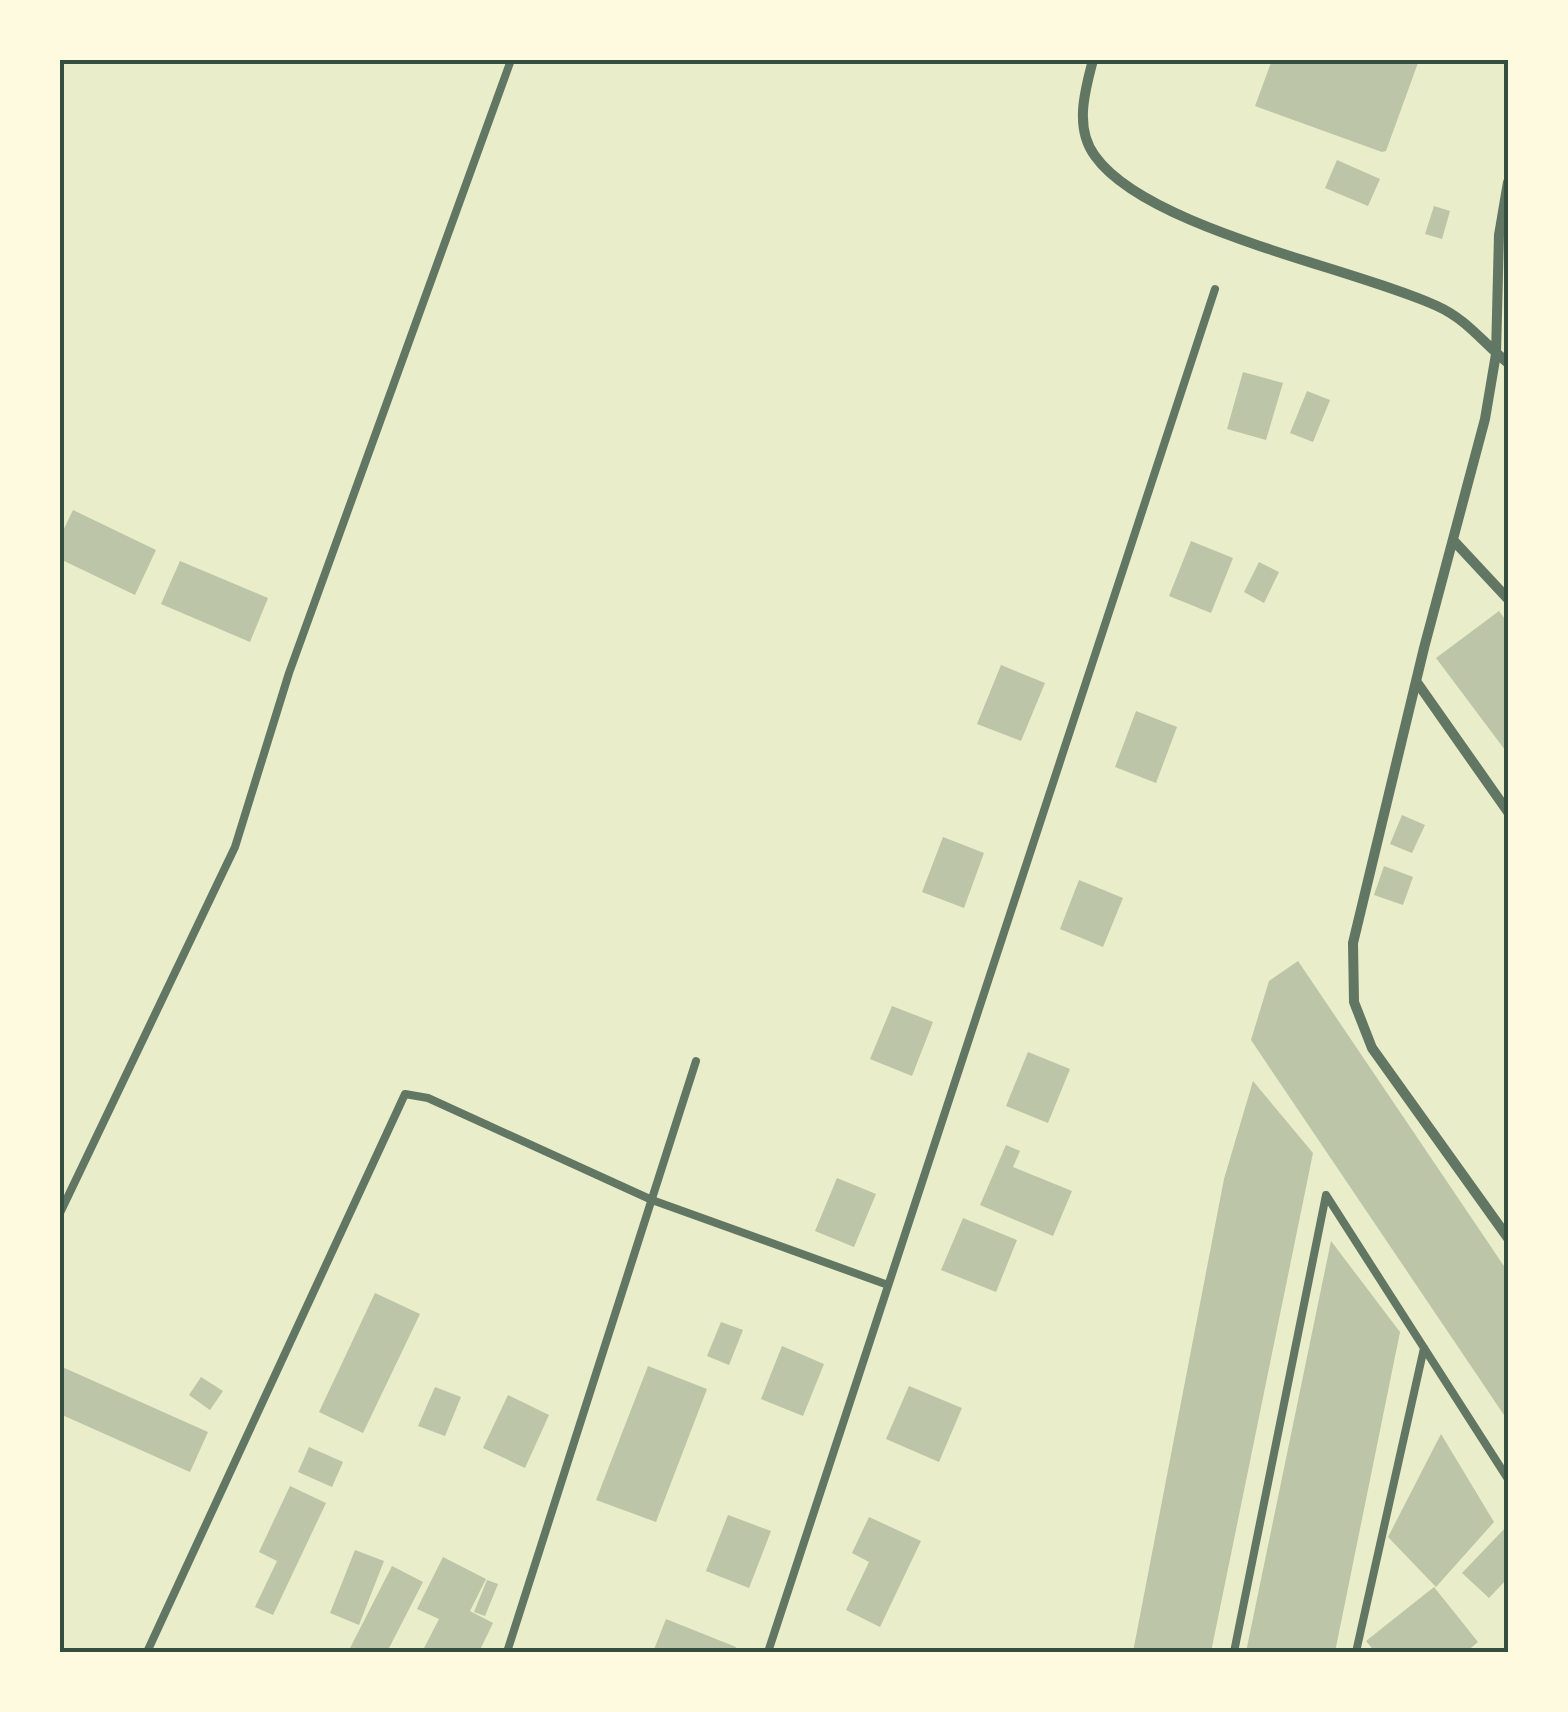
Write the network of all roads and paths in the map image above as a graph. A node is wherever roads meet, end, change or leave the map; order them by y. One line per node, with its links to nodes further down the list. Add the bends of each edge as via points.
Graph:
1 (510, 60): 13 (lane, via 289,673 235,847)
2 (1093, 60): 5 (street, via 1081,108 1094,156 1135,191 1201,226 1436,305 1475,327)
3 (1508, 182): 5 (street, via 1499,235)
4 (1215, 289): 15 (lane)
5 (1496, 354): 6 (street); 7 (street)
6 (1508, 363)
7 (1453, 540): 8 (street); 9 (street)
8 (1508, 599)
9 (1416, 681): 10 (street); 14 (street, via 1354,943 1354,1002 1372,1048)
10 (1508, 812)
11 (696, 1060): 12 (lane)
12 (652, 1200): 15 (lane); 18 (lane, via 428,1098 405,1094); 19 (lane)
13 (60, 1213)
14 (1508, 1238)
15 (888, 1285): 20 (lane)
16 (1424, 1348): 17 (lane); 21 (lane, via 1326,1194); 22 (lane)
17 (1508, 1479)
18 (147, 1652)
19 (507, 1652)
20 (768, 1652)
21 (1234, 1652)
22 (1356, 1652)

